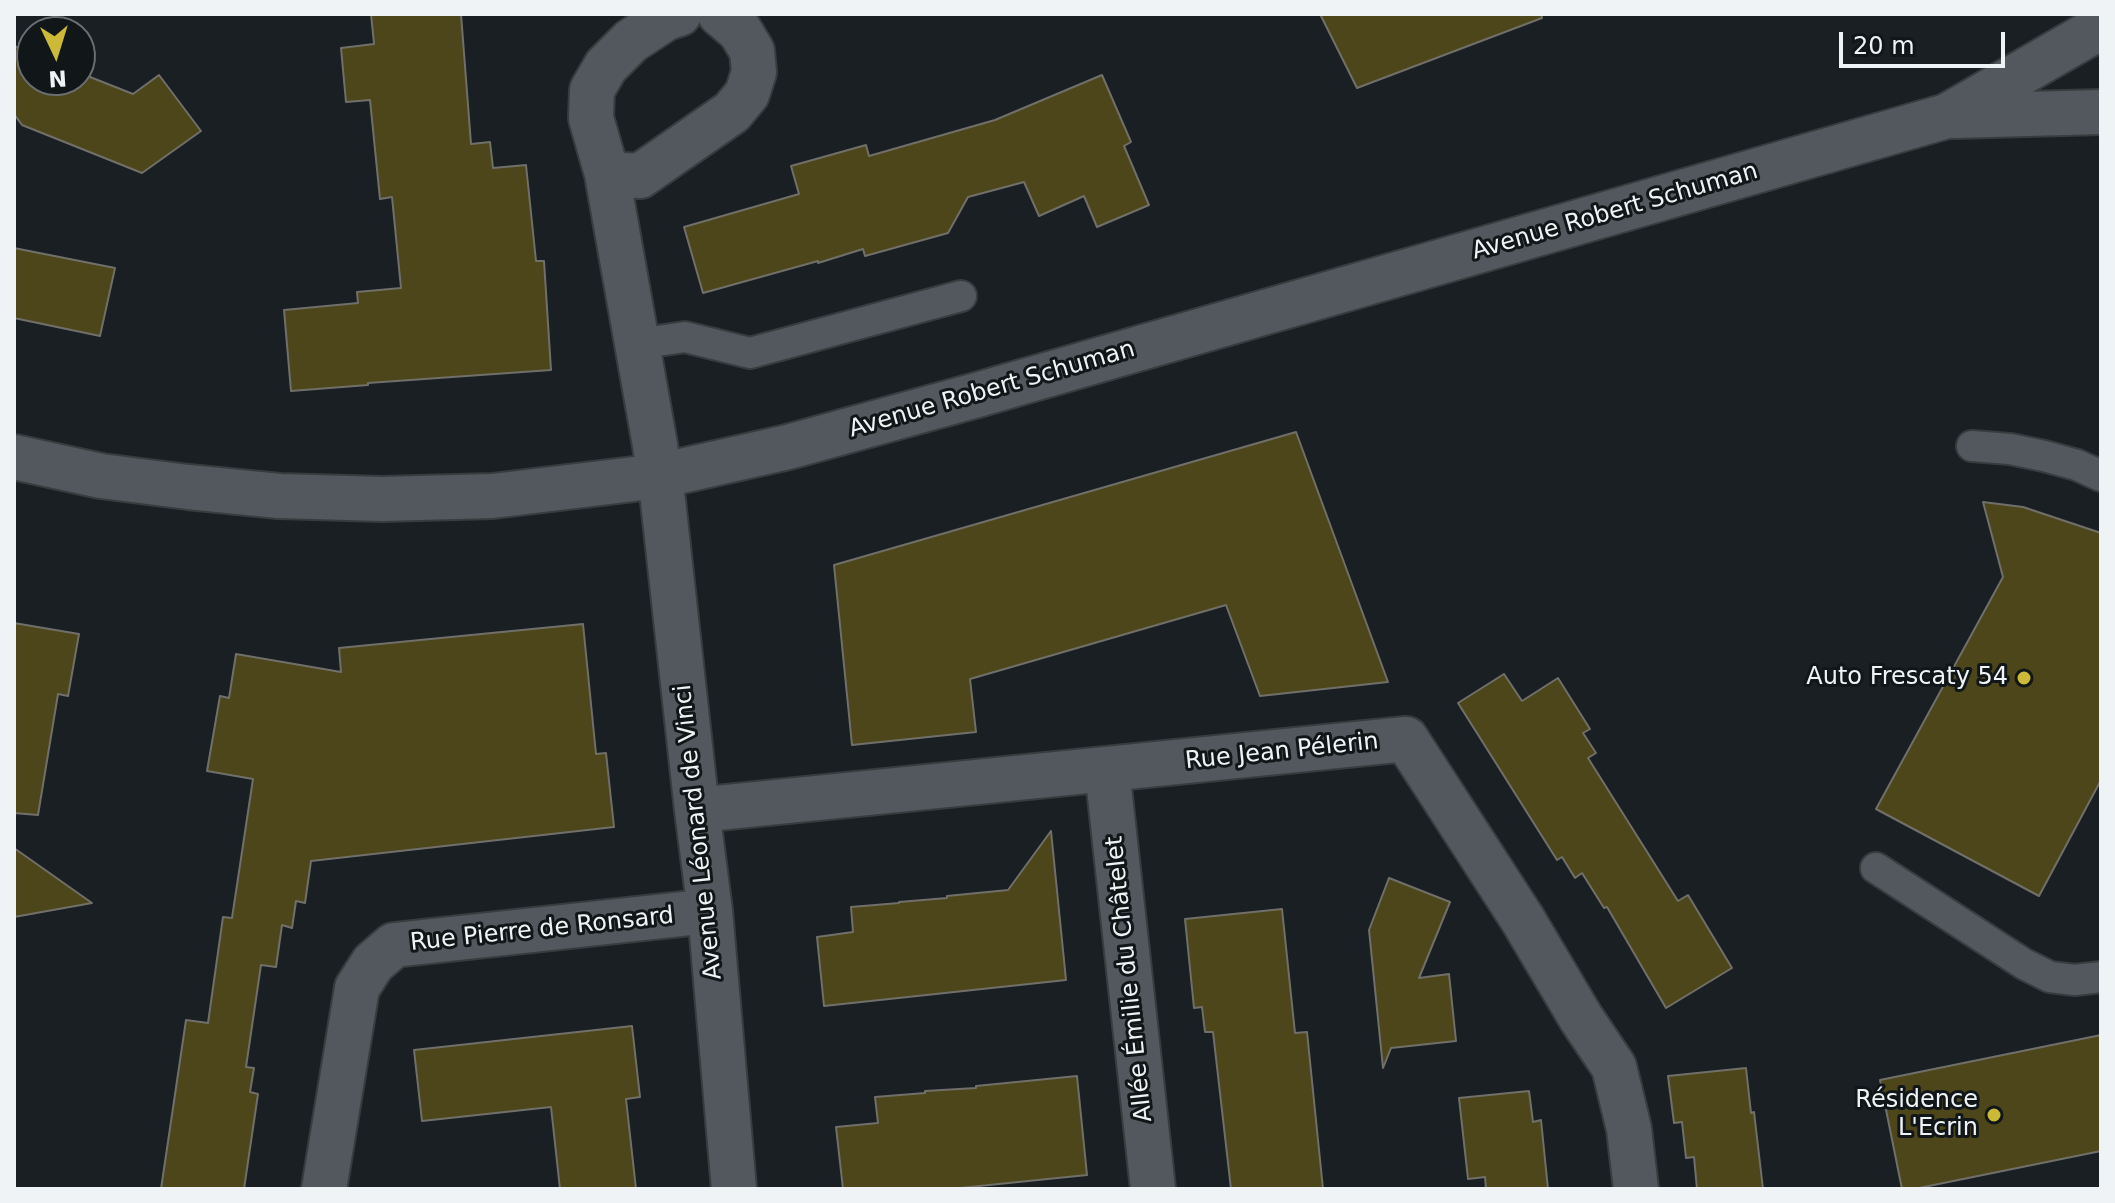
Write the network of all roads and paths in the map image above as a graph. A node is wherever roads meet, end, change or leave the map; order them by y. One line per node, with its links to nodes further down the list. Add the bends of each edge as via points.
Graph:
1 (679, 14): 6 (street, Avenue Léonard de Vinci, via 631,41 592,90 591,118)
2 (720, 14): 6 (street, via 740,31 752,51 754,72 747,94 732,112 640,176)
3 (2101, 27): 5 (street, Avenue Robert Schuman)
4 (2101, 112): 5 (street, Avenue Robert Schuman)
5 (1947, 116): 11 (street, Avenue Robert Schuman, via 977,395)
6 (607, 174): 8 (street, Avenue Léonard de Vinci)
7 (961, 296): 8 (lane, via 750,353 685,337)
8 (637, 344): 11 (street, Avenue Léonard de Vinci)
9 (1972, 446): 12 (lane, via 2044,456)
10 (14, 457): 11 (street, Avenue Robert Schuman, via 188,487 368,499 493,496)
11 (659, 476): 14 (street, Avenue Léonard de Vinci)
12 (2101, 476)
13 (1107, 769): 14 (street, Rue Jean Pélerin); 20 (street, Allée Émilie du Châtelet); 21 (street, Rue Jean Pélerin, via 1406,739 1614,1067)
14 (697, 810): 16 (street, Avenue Léonard de Vinci)
15 (1876, 868): 17 (lane, via 2050,977)
16 (710, 911): 18 (street, Rue Pierre de Ronsard, via 394,945 373,963 357,988); 19 (street, Avenue Léonard de Vinci)
17 (2101, 977)
18 (324, 1189)
19 (734, 1189)
20 (1153, 1189)
21 (1636, 1189)

